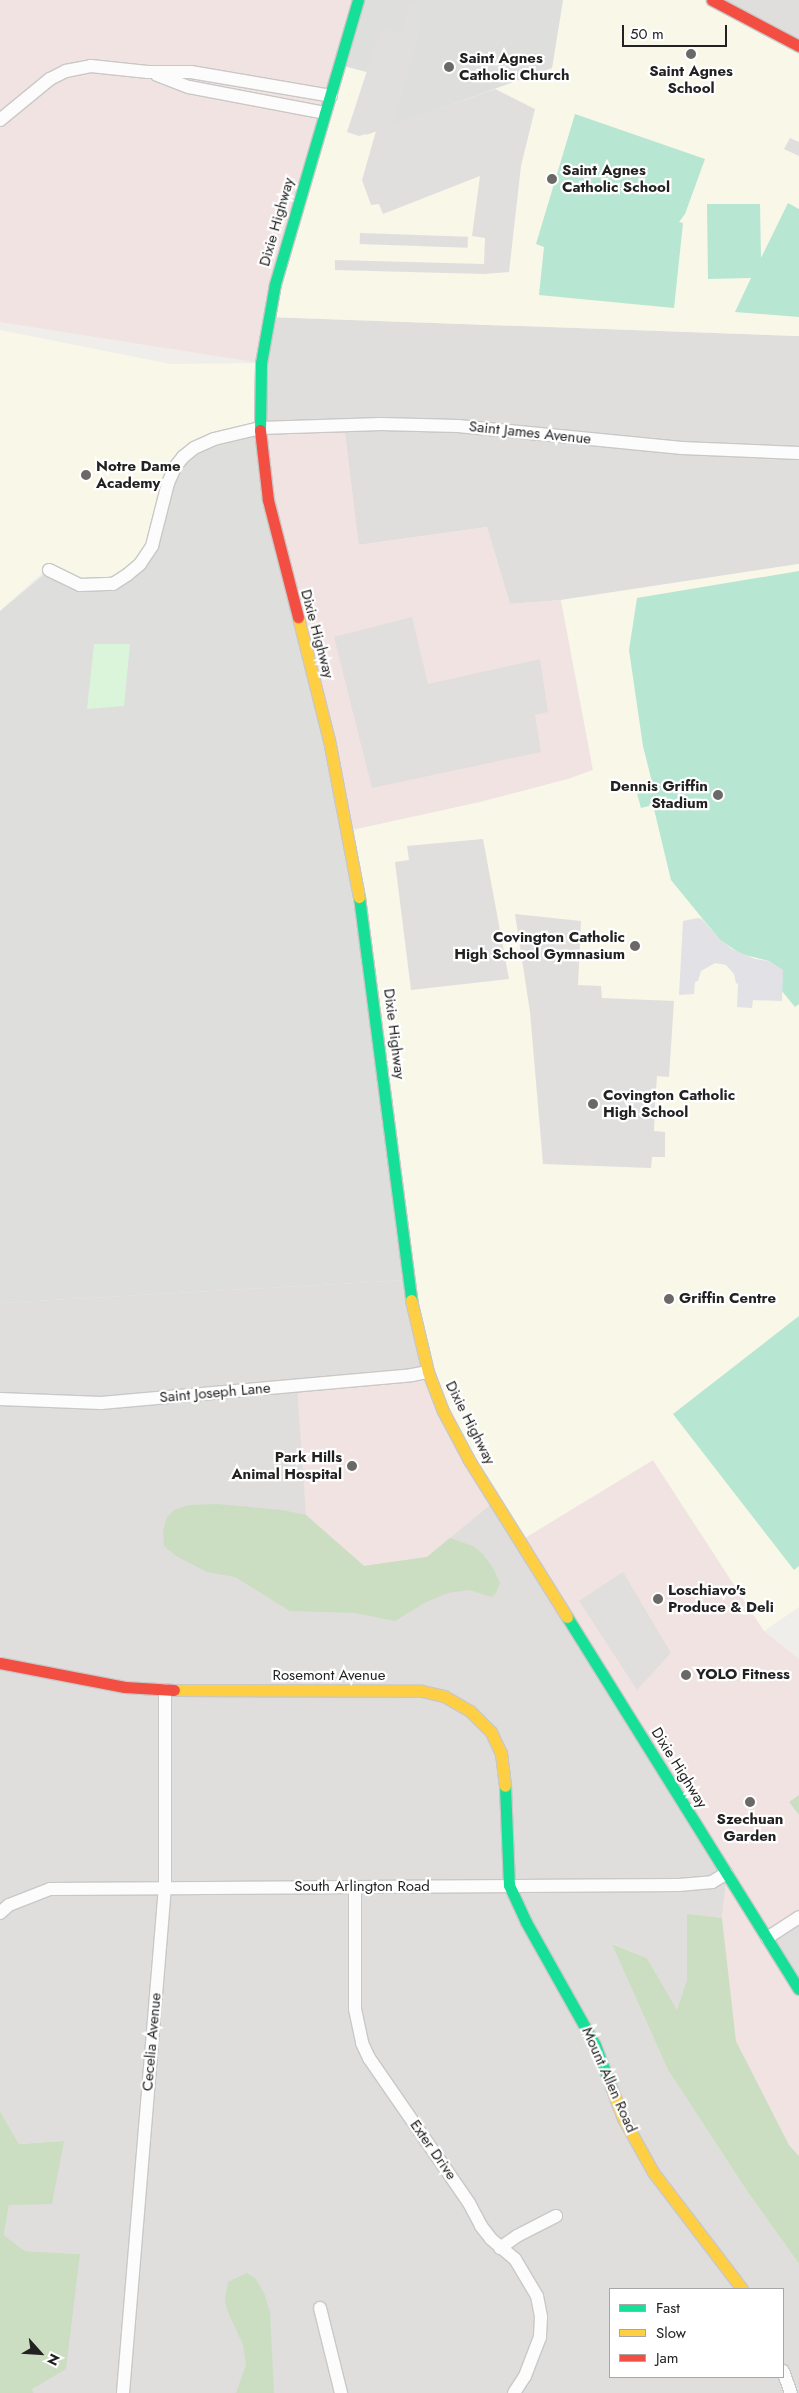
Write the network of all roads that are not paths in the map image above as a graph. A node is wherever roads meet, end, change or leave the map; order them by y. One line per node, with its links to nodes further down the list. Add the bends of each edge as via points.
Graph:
1 (358, 0): 5 (main road, Dixie Highway)
2 (712, 0): 3 (main road)
3 (799, 46)
4 (148, 72): 5 (street, via 191,72); 6 (street, via 189,87); 7 (street, via 91,66 66,71 50,79)
5 (330, 96): 6 (main road, Dixie Highway)
6 (325, 113): 8 (main road, Dixie Highway, via 271,302 261,363)
7 (0, 120)
8 (260, 428): 9 (street, Saint James Avenue, via 381,424 458,426 682,448); 10 (street, Saint James Avenue, via 214,439 183,457 168,483 152,546 140,564 127,575 113,584 95,586 80,585); 11 (main road, Dixie Highway, via 270,509 329,740 350,841 368,945 412,1312)
9 (799, 453)
10 (48, 570)
11 (428, 1372): 12 (street, Saint Joseph Lane, via 101,1403); 15 (main road, Dixie Highway, via 443,1411 469,1460)
12 (0, 1399)
13 (0, 1663): 14 (main road, Rosemont Avenue)
14 (164, 1690): 16 (main road, Rosemont Avenue, via 422,1691 456,1702 484,1723 501,1753); 17 (street, Cecelia Avenue)
15 (727, 1873): 16 (street, South Arlington Road, via 712,1882 679,1885); 21 (main road, Dixie Highway)
16 (510, 1886): 18 (street, South Arlington Road); 25 (main road, Mount Allen Road, via 526,1922 595,2045 623,2118 648,2164)
17 (165, 1887): 18 (street, South Arlington Road); 19 (street, South Arlington Road, via 50,1889 9,1905); 28 (street, Cecelia Avenue)
18 (355, 1887): 24 (street, Exter Drive, via 355,2009 362,2043 385,2084 469,2203 481,2226)
19 (0, 1913)
20 (799, 1917): 21 (street)
21 (767, 1938): 22 (main road, Dixie Highway)
22 (799, 1989)
23 (556, 2216): 24 (street)
24 (500, 2248): 30 (street, Exter Drive, via 515,2259 530,2282 541,2317 534,2358)
25 (741, 2288)
26 (320, 2308): 29 (street)
27 (784, 2374): 31 (street)
28 (123, 2393)
29 (341, 2393)
30 (514, 2393)
31 (791, 2393)

